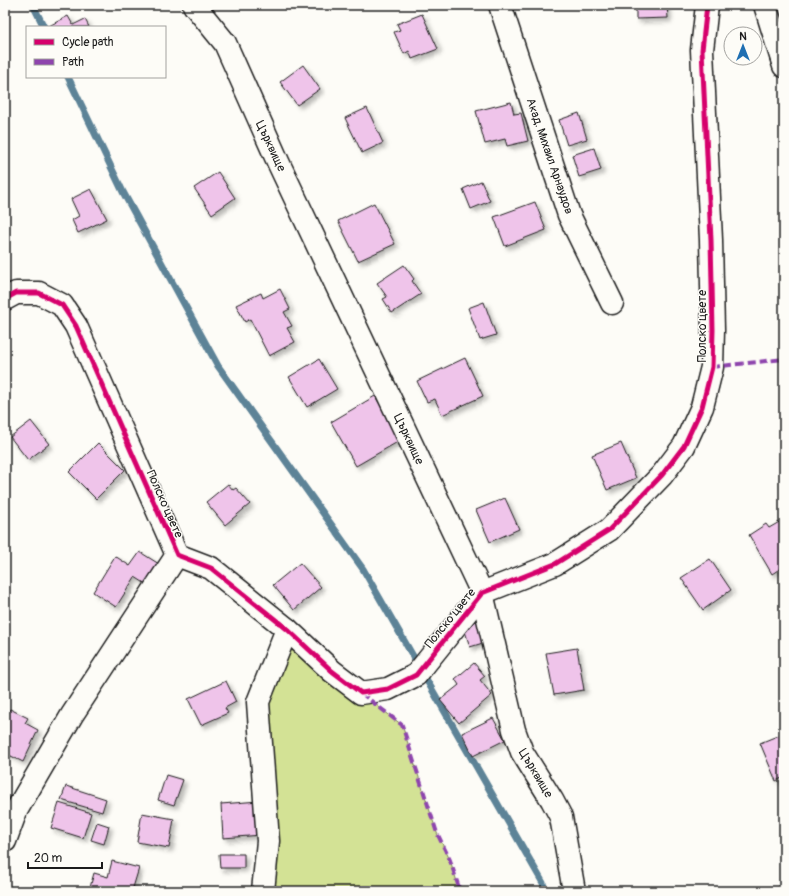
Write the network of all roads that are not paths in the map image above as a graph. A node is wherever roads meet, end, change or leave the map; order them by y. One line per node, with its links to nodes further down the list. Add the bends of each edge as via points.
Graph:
1 (194, 5): 9 (street, Църквище, via 224,43)
2 (500, 5): 7 (street, Акад. Михаил Арнаудов, via 569,215)
3 (707, 5): 9 (street, Полско цвете, via 702,50 714,330 712,367 702,407 684,446 662,475 609,530 555,564)
4 (765, 5): 5 (street)
5 (784, 66)
6 (5, 299): 8 (street, Полско цвете, via 16,293 39,293 62,305 76,326)
7 (612, 303)
8 (177, 555): 10 (street, Полско цвете, via 211,568); 11 (street, Полско цвете, via 72,715 16,811)
9 (482, 593): 10 (street, Полско цвете, via 416,675 388,689 361,693 332,671); 13 (street, Църквище, via 514,730 522,752 561,817)
10 (288, 629): 12 (street, via 258,702 268,841)
11 (5, 841)
12 (263, 891)
13 (574, 891)

